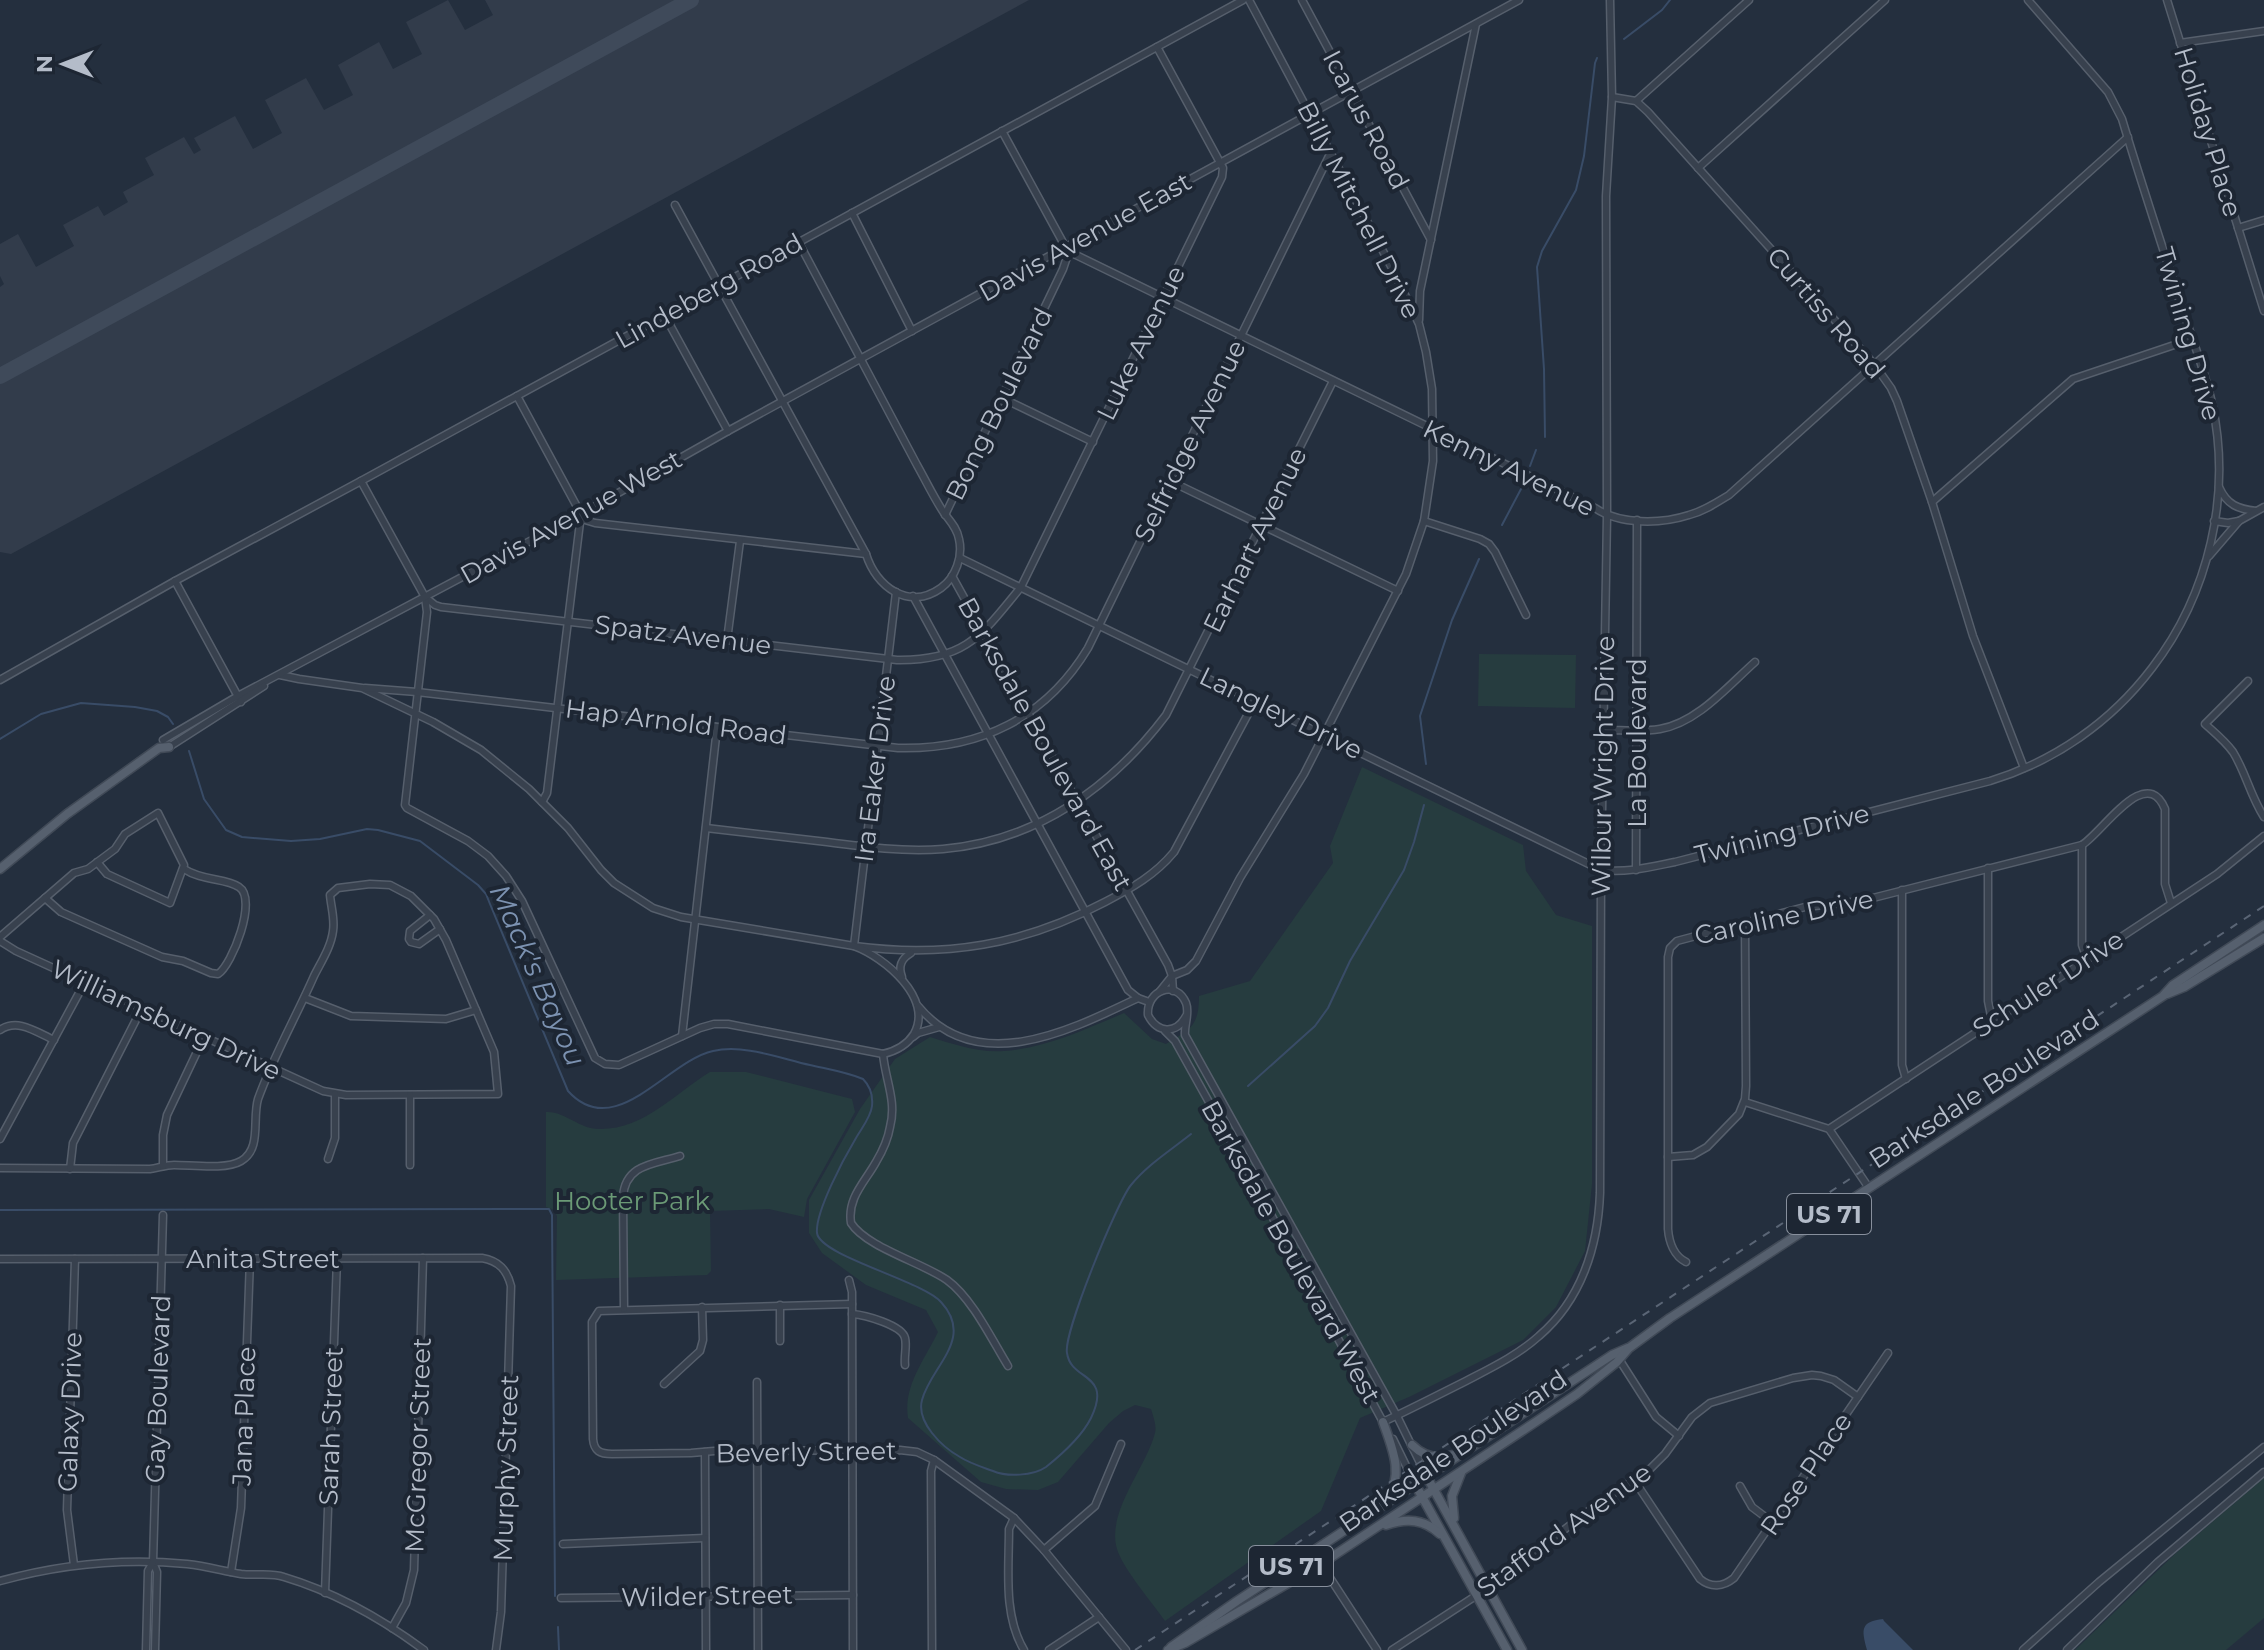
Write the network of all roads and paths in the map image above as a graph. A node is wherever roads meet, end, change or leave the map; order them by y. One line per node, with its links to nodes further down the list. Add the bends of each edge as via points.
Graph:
1 (1246, 0): 13 (street, Lindeberg Road); 17 (street, Billy Mitchell Drive)
2 (1302, 0): 14 (street, Icarus Road)
3 (1519, 0): 9 (street, Davis Avenue East)
4 (1610, 0): 15 (street, Wilbur Wright Drive)
5 (1749, 0): 16 (street)
6 (1885, 0): 22 (street)
7 (2028, 0): 19 (street, Twining Drive, via 2108,92)
8 (2167, 0): 12 (street, Holiday Place)
9 (1505, 3): 10 (street, Davis Avenue East)
10 (1476, 24): 14 (street, Davis Avenue East); 27 (street)
11 (2264, 31): 12 (street)
12 (2180, 43): 26 (street, Holiday Place)
13 (1157, 47): 18 (street, Lindeberg Road); 21 (street)
14 (1351, 91): 17 (street, Davis Avenue East); 27 (street, Icarus Road)
15 (1612, 97): 16 (street); 55 (street, Wilbur Wright Drive, via 1606,185)
16 (1636, 101): 22 (street, Curtiss Road)
17 (1309, 114): 20 (street, Billy Mitchell Drive); 21 (street, Davis Avenue East)
18 (1002, 131): 24 (street, Lindeberg Road); 29 (street)
19 (2128, 137): 37 (street, Twining Drive); 39 (street, Kenny Avenue)
20 (1330, 154): 34 (street, Billy Mitchell Drive); 36 (street, Selfridge Avenue)
21 (1220, 164): 29 (street, Davis Avenue East); 31 (street, Luke Avenue, via 1222,177)
22 (1698, 168): 39 (street, Curtiss Road)
23 (675, 205): 30 (street)
24 (852, 213): 28 (street, Lindeberg Road); 35 (street)
25 (2264, 220): 26 (street)
26 (2238, 228): 32 (street, Holiday Place)
27 (1432, 240): 34 (street, via 1420,291)
28 (799, 243): 30 (street, Lindeberg Road); 38 (street, Barksdale Boulevard East)
29 (1066, 248): 31 (street, Kenny Avenue); 35 (street, Davis Avenue East); 42 (street, Bong Boulevard, via 1063,269)
30 (719, 286): 33 (street, Lindeberg Road); 43 (street)
31 (1163, 297): 36 (street, Kenny Avenue); 46 (street, Luke Avenue)
32 (2264, 309)
33 (665, 316): 41 (street, Lindeberg Road); 45 (street)
34 (1419, 324): 44 (street, Billy Mitchell Drive, via 1430,372)
35 (912, 331): 38 (street, Davis Avenue East)
36 (1241, 335): 40 (street, Kenny Avenue); 48 (street, Selfridge Avenue)
37 (2192, 339): 49 (street, Twining Drive, via 2216,427); 50 (street, via 2073,379)
38 (861, 359): 43 (street, Davis Avenue West); 54 (street, Barksdale Boulevard East)
39 (1874, 364): 50 (street, Curtiss Road, via 1897,401); 56 (street, Kenny Avenue, via 1729,495 1691,515)
40 (1333, 381): 44 (street, Kenny Avenue); 60 (street, Earhart Avenue)
41 (517, 396): 47 (street, Lindeberg Road); 53 (street)
42 (1002, 398): 46 (street); 54 (street, Bong Boulevard)
43 (783, 401): 45 (street, Davis Avenue West); 62 (street)
44 (1434, 430): 55 (street, Kenny Avenue); 57 (street, Billy Mitchell Drive)
45 (728, 431): 53 (street, Davis Avenue West)
46 (1093, 442): 67 (street, Luke Avenue)
47 (361, 481): 66 (street, Lindeberg Road); 71 (street)
48 (1170, 481): 60 (street); 74 (street, Selfridge Avenue)
49 (2218, 486): 52 (street, via 2235,507); 58 (street, Twining Drive)
50 (1932, 502): 98 (street, Curtiss Road, via 1973,636)
51 (2264, 507): 52 (street)
52 (2256, 511): 59 (street)
53 (581, 514): 61 (street, via 595,523); 71 (street, Davis Avenue West); 73 (street)
54 (945, 515): 63 (street, Barksdale Boulevard East, via 959,539)
55 (1607, 516): 56 (street, Kenny Avenue); 92 (street, Wilbur Wright Drive)
56 (1637, 520): 93 (street, La Boulevard)
57 (1424, 521): 68 (street, Billy Mitchell Drive); 72 (street, via 1489,544)
58 (2214, 521): 59 (street); 64 (street, Twining Drive)
59 (2239, 521): 64 (street)
60 (1261, 526): 68 (street); 80 (street, Earhart Avenue)
61 (740, 541): 62 (street); 76 (street)
62 (866, 554): 69 (street, via 879,580)
63 (960, 558): 65 (street, Barksdale Boulevard East); 67 (street, Langley Drive)
64 (2207, 559): 98 (street, Twining Drive, via 2175,635 2128,697 2068,746)
65 (952, 576): 70 (street, via 930,594); 75 (street, Barksdale Boulevard East)
66 (175, 581): 82 (street, Lindeberg Road); 86 (street)
67 (1021, 587): 74 (street, Langley Drive); 75 (street, Luke Avenue)
68 (1398, 591): 95 (street, Billy Mitchell Drive)
69 (896, 592): 70 (street); 78 (street, Ira Eaker Drive)
70 (911, 596): 77 (street)
71 (425, 597): 73 (street, Spatz Avenue, via 441,607); 81 (street, Davis Avenue West); 85 (street)
72 (1526, 615)
73 (567, 622): 76 (street, Spatz Avenue); 88 (street)
74 (1100, 626): 80 (street, Langley Drive); 89 (street, Selfridge Avenue, via 1067,680)
75 (984, 632): 77 (street, Luke Avenue); 89 (street, Barksdale Boulevard East)
76 (727, 640): 78 (street, Spatz Avenue)
77 (945, 655): 78 (street, Spatz Avenue); 94 (street)
78 (888, 659): 97 (street, Ira Eaker Drive)
79 (1755, 662): 93 (street, via 1693,715 1666,728)
80 (1191, 669): 87 (street, Langley Drive); 99 (street, Earhart Avenue, via 1149,738 1099,788)
81 (280, 675): 84 (street); 86 (street, Davis Avenue West)
82 (0, 680)
83 (2248, 681): 101 (street, via 2205,724 2234,754)
84 (362, 688): 85 (street, Hap Arnold Road); 90 (street)
85 (417, 692): 88 (street, Hap Arnold Road); 90 (street)
86 (240, 699): 96 (street, Davis Avenue West)
87 (1255, 701): 95 (street, Langley Drive); 114 (street, via 1174,852)
88 (557, 708): 91 (street, Hap Arnold Road); 100 (street)
89 (1028, 712): 94 (street, Selfridge Avenue); 99 (street, Barksdale Boulevard East)
90 (414, 713): 100 (street, via 481,750); 145 (street, via 407,808 468,841 506,876 595,1058 619,1065)
91 (717, 728): 97 (street, Hap Arnold Road); 103 (street)
92 (1604, 730): 93 (street); 111 (street, Wilbur Wright Drive)
93 (1637, 730): 112 (street, La Boulevard)
94 (988, 735): 97 (street, Hap Arnold Road, via 934,747); 102 (street)
95 (1324, 735): 111 (street, Langley Drive); 129 (street, Billy Mitchell Drive, via 1196,961)
96 (163, 745): 109 (main road)
97 (879, 746): 106 (street, Ira Eaker Drive)
98 (2024, 768): 112 (street, Twining Drive)
99 (1077, 801): 102 (street, Earhart Avenue); 114 (street, Barksdale Boulevard East)
100 (542, 802): 119 (street, via 614,883 653,908)
101 (2264, 817)
102 (1037, 824): 106 (street, Earhart Avenue, via 960,847); 117 (street)
103 (706, 828): 106 (street, Earhart Avenue); 119 (street)
104 (2264, 836): 116 (street, Schuler Drive)
105 (2082, 845): 108 (street, Caroline Drive); 116 (street, Caroline Drive, via 2140,793 2160,799); 128 (street, via 2082,945)
106 (867, 847): 126 (street, Ira Eaker Drive)
107 (97, 862): 110 (street, via 107,874 170,903); 110 (street, via 125,834 158,813); 115 (street, via 74,873)
108 (1988, 868): 113 (street, Caroline Drive); 141 (street)
109 (0, 869)
110 (184, 869): 115 (street, via 243,892 242,930 218,974 162,957 61,912)
111 (1601, 870): 112 (street, Twining Drive); 189 (street, Wilbur Wright Drive, via 1600,1193 1590,1259 1571,1299 1534,1341)
112 (1636, 870)
113 (1902, 890): 120 (street, Caroline Drive); 151 (street)
114 (1127, 891): 117 (street); 129 (street, Barksdale Boulevard East)
115 (45, 898): 124 (street)
116 (2171, 903): 128 (street, Schuler Drive)
117 (1086, 912): 127 (street, via 993,944); 135 (street, via 1128,990)
118 (430, 915): 122 (street, Williamsburg Drive); 122 (street, via 410,931 411,942 419,944); 134 (street, Williamsburg Drive, via 390,885 332,891 333,933)
119 (695, 919): 126 (street); 145 (street)
120 (1745, 922): 154 (street); 158 (street, Caroline Drive, via 1682,939 1669,952)
121 (2264, 925): 125 (main road, Barksdale Boulevard / US 71)
122 (440, 929): 139 (street, Williamsburg Drive)
123 (2264, 938): 125 (main road, Barksdale Boulevard / US 71)
124 (0, 939): 130 (street, Williamsburg Drive)
125 (2246, 943): 164 (main road, Barksdale Boulevard / US 71)
126 (854, 946): 127 (street); 131 (street, via 879,958)
127 (915, 951): 131 (street, via 900,965)
128 (2087, 959): 141 (street, Schuler Drive)
129 (1172, 976): 132 (street, Billy Mitchell Drive); 133 (street, Barksdale Boulevard East)
130 (85, 982): 138 (street, Williamsburg Drive); 148 (street)
131 (905, 984): 137 (street)
132 (1160, 991): 133 (street); 136 (street)
133 (1173, 991): 140 (street, via 1186,1003)
134 (305, 998): 139 (street, via 351,1016 446,1019); 150 (street)
135 (1138, 998): 136 (street); 142 (street, via 1084,1023 1020,1041 974,1042)
136 (1149, 1002): 143 (street, via 1148,1015)
137 (917, 1004): 142 (street); 147 (street, via 919,1021)
138 (142, 1008): 146 (street, Williamsburg Drive); 163 (street, via 72,1147)
139 (476, 1010): 153 (street, Williamsburg Drive, via 494,1052 498,1094)
140 (1186, 1016): 143 (street, via 1176,1029); 189 (street, via 1185,1035)
141 (1992, 1021): 151 (street, Schuler Drive)
142 (939, 1027): 147 (street)
143 (1158, 1028): 191 (street, Barksdale Boulevard West, via 1171,1036 1189,1066)
144 (0, 1030): 148 (street, via 18,1025)
145 (682, 1036): 149 (street, via 726,1024)
146 (204, 1037): 150 (street, Williamsburg Drive); 161 (street, via 167,1115)
147 (911, 1039): 149 (street)
148 (54, 1040): 156 (street)
149 (883, 1054): 184 (street, via 893,1104 890,1128 851,1203 851,1223 862,1235 946,1279)
150 (272, 1068): 152 (street, Williamsburg Drive); 161 (street, via 256,1107 253,1144 245,1158 226,1165)
151 (1906, 1079): 155 (street, Schuler Drive)
152 (335, 1094): 153 (street, Williamsburg Drive); 159 (street, via 335,1138)
153 (410, 1095): 160 (street)
154 (1745, 1102): 155 (street); 158 (street, via 1703,1150)
155 (1829, 1129): 164 (street)
156 (0, 1139)
157 (680, 1156): 178 (street, via 637,1170 625,1183)
158 (1668, 1157): 172 (street, Caroline Drive, via 1668,1234)
159 (328, 1159)
160 (410, 1165)
161 (163, 1166): 163 (street)
162 (0, 1168): 163 (street)
163 (70, 1169)
164 (1869, 1188): 182 (main road, Barksdale Boulevard / US 71)
165 (163, 1215): 169 (street, Gay Boulevard)
166 (423, 1258): 171 (street, Anita Street); 174 (street, Anita Street, via 492,1260 505,1270); 232 (street, McGregor Street, via 414,1570 406,1603)
167 (0, 1259): 168 (street, Anita Street)
168 (75, 1259): 169 (street, Anita Street); 221 (street, Galaxy Drive, via 67,1497)
169 (162, 1259): 170 (street, Anita Street); 219 (street, Gay Boulevard)
170 (250, 1259): 171 (street, Anita Street); 222 (street, Jana Place, via 241,1508)
171 (337, 1259): 225 (street, Sarah Street)
172 (1686, 1262)
173 (849, 1280): 175 (street)
174 (511, 1286): 236 (street, Murphy Street)
175 (852, 1304): 176 (street); 179 (street)
176 (780, 1305): 177 (street); 180 (street)
177 (702, 1307): 178 (street); 186 (street, via 700,1351)
178 (624, 1309): 198 (street, Beverly Street, via 605,1309 592,1322 597,1451)
179 (852, 1314): 183 (street, via 902,1332); 196 (street)
180 (780, 1341)
181 (1888, 1353): 187 (street, Rose Place)
182 (1617, 1356): 188 (main road, Barksdale Boulevard / US 71); 190 (main road, Barksdale Boulevard / US 71, via 1577,1394); 192 (street, via 1656,1417)
183 (905, 1365)
184 (1008, 1366)
185 (757, 1382): 197 (street)
186 (664, 1384)
187 (1858, 1397): 192 (street, Stafford Avenue, via 1827,1377 1798,1377 1710,1403); 211 (street, Rose Place)
188 (1529, 1409): 190 (main road); 199 (main road, Barksdale Boulevard / US 71)
189 (1397, 1416): 191 (street, Wilbur Wright Drive); 194 (street)
190 (1537, 1421): 201 (main road, Barksdale Boulevard / US 71)
191 (1383, 1422): 205 (street, Barksdale Boulevard West); 209 (main road, via 1397,1470)
192 (1679, 1436): 204 (street, Stafford Avenue)
193 (1121, 1444): 217 (street, via 1095,1506)
194 (1412, 1445): 199 (main road, via 1432,1457); 203 (street)
195 (2264, 1447): 249 (street)
196 (853, 1450): 197 (street, Beverly Street); 200 (street, Beverly Street, via 911,1450); 226 (street)
197 (757, 1451): 198 (street, Beverly Street); 228 (street)
198 (705, 1452): 214 (street)
199 (1462, 1454): 203 (main road, Barksdale Boulevard / US 71)
200 (934, 1460): 210 (street, Beverly Street); 240 (street)
201 (1462, 1470): 207 (main road, Barksdale Boulevard / US 71); 212 (main road, via 1452,1496)
202 (2264, 1472): 250 (street, via 2158,1562)
203 (1427, 1477): 205 (main road, Barksdale Boulevard / US 71); 207 (main road)
204 (1634, 1480): 211 (street, Rose Place, via 1708,1584 1734,1578); 224 (street, Stafford Avenue)
205 (1415, 1484): 208 (main road); 209 (main road, Barksdale Boulevard / US 71)
206 (1740, 1486): 211 (street, via 1752,1507)
207 (1434, 1489): 208 (main road, Barksdale Boulevard / US 71); 212 (main road)
208 (1422, 1497): 213 (main road, Barksdale Boulevard / US 71); 215 (main road)
209 (1386, 1504): 218 (main road, Barksdale Boulevard / US 71)
210 (1014, 1518): 217 (street, Beverly Street); 241 (street, via 1009,1529 1010,1606)
211 (1772, 1522)
212 (1455, 1527): 224 (main road)
213 (1374, 1529): 215 (main road, via 1414,1520); 220 (main road, Barksdale Boulevard / US 71)
214 (705, 1538): 216 (street); 227 (street)
215 (1445, 1539): 229 (main road)
216 (563, 1544)
217 (1044, 1550): 231 (street, Beverly Street)
218 (1313, 1551): 220 (main road); 244 (main road, Barksdale Boulevard / US 71)
219 (153, 1562): 221 (street); 222 (street); 233 (street, Gay Boulevard, via 148,1571); 234 (street, Gay Boulevard)
220 (1321, 1564): 244 (main road, Barksdale Boulevard / US 71); 245 (street)
221 (74, 1565): 223 (street)
222 (231, 1572): 225 (street, via 281,1576)
223 (0, 1581)
224 (1488, 1588): 229 (street, Stafford Avenue); 248 (main road)
225 (325, 1593): 232 (street)
226 (853, 1595): 228 (street, Wilder Street); 239 (street)
227 (706, 1596): 228 (street, Wilder Street); 230 (street, Wilder Street); 237 (street)
228 (758, 1596): 238 (street)
229 (1476, 1596): 246 (street, Stafford Avenue); 247 (main road)
230 (561, 1598)
231 (1099, 1617): 242 (street); 243 (street, Beverly Street)
232 (392, 1628): 235 (street)
233 (146, 1650)
234 (155, 1650)
235 (424, 1650)
236 (496, 1650)
237 (706, 1650)
238 (758, 1650)
239 (853, 1650)
240 (932, 1650)
241 (1024, 1650)
242 (1049, 1650)
243 (1126, 1650)
244 (1168, 1650)
245 (1377, 1650)
246 (1392, 1650)
247 (1505, 1650)
248 (1522, 1650)
249 (2023, 1650)
250 (2067, 1650)

